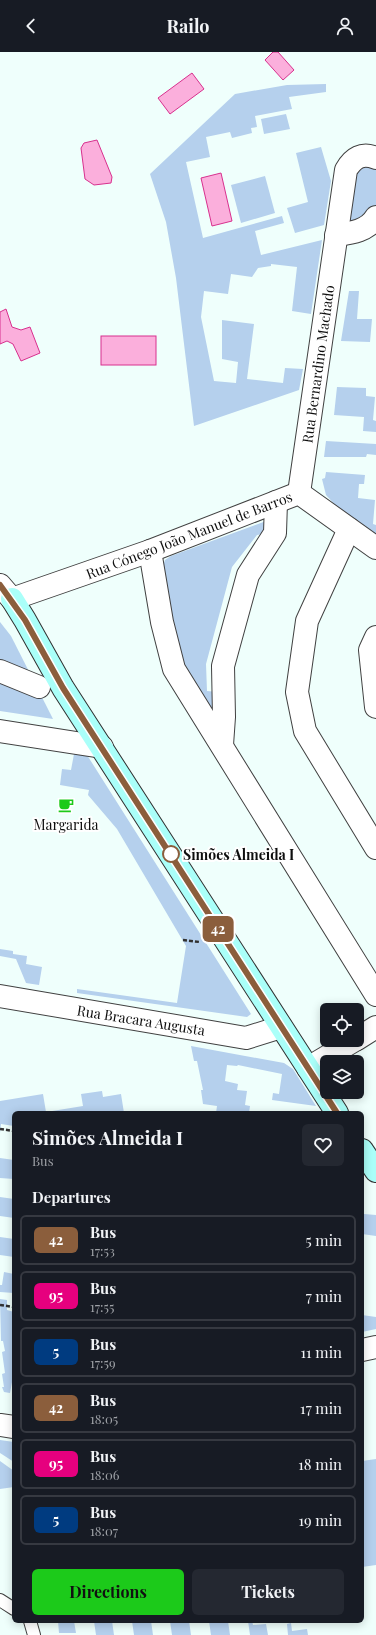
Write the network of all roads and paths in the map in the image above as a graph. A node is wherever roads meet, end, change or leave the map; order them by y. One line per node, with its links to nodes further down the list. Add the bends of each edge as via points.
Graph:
1 (376, 158): 3 (street, Rua Bernardino Machado, via 362,155 351,161 346,170)
2 (376, 217): 3 (street, via 364,228 353,233)
3 (336, 235): 4 (street, Rua Bernardino Machado)
4 (299, 493): 5 (street, Rua Cónego João Manuel de Barros); 6 (street, Rua Cónego João Manuel de Barros)
5 (276, 502): 8 (street, Rua Cónego João Manuel de Barros); 15 (street, via 275,532 248,574 223,666)
6 (349, 530): 7 (street, Rua Cónego João Manuel de Barros); 17 (street, via 307,621 297,692 305,731)
7 (376, 548)
8 (150, 552): 9 (street, Rua Cónego João Manuel de Barros); 15 (street, via 162,622 174,669)
9 (6, 592): 16 (street, via 25,620 63,688)
10 (376, 637): 13 (street, via 370,650)
11 (0, 671): 12 (street)
12 (39, 687)
13 (376, 707)
14 (0, 731): 16 (street)
15 (222, 745): 20 (street)
16 (102, 747): 22 (street)
17 (376, 848)
18 (183, 940): 19 (path)
19 (202, 943)
20 (376, 995)
21 (0, 996): 22 (street, Rua Bracara Augusta, via 246,1038)
22 (281, 1027): 26 (street)
23 (376, 1027): 24 (street)
24 (364, 1034)
25 (343, 1047): 26 (street)
26 (308, 1068): 27 (street)
27 (336, 1111)
28 (0, 1129): 29 (path)
29 (12, 1131)
30 (364, 1153): 31 (street)
31 (376, 1171)
32 (0, 1305): 33 (path)
33 (12, 1307)
34 (376, 1347): 35 (street)
35 (364, 1350)
36 (0, 1425): 37 (street)
37 (12, 1427)
38 (0, 1600): 39 (lane)
39 (12, 1608)
40 (31, 1623): 41 (lane)
41 (34, 1635)

